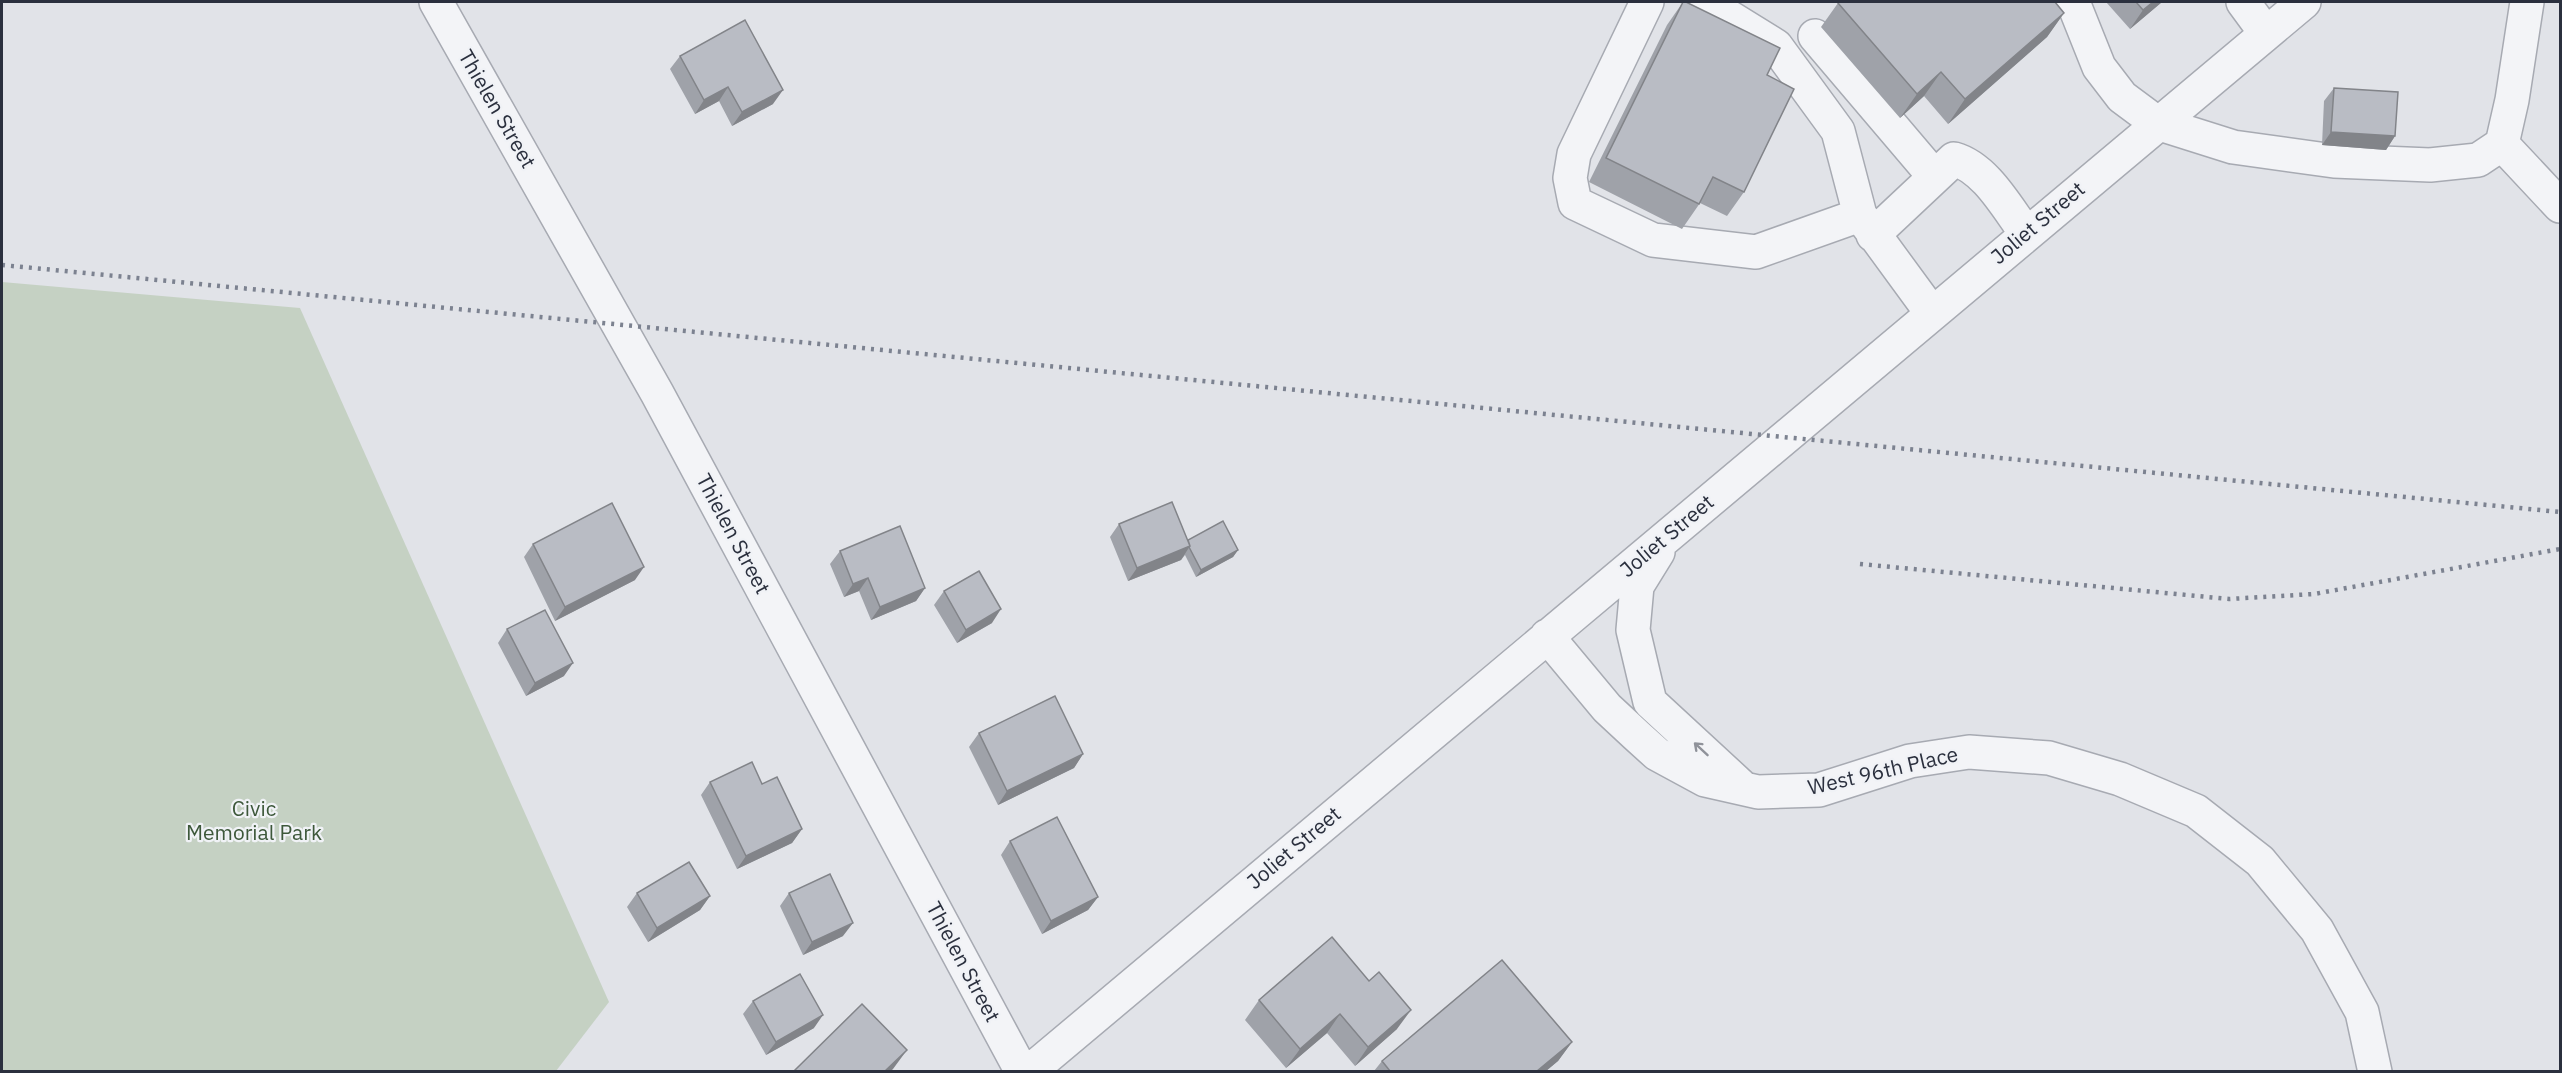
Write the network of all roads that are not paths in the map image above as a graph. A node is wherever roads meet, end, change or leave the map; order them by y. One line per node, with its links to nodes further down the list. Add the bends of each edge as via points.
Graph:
1 (436, 2): 20 (street, Thielen Street, via 662,404)
2 (1647, 2): 14 (street, via 1574,154 1570,178 1575,203 1653,240 1756,252)
3 (1705, 2): 14 (street, via 1776,46 1838,131)
4 (2073, 2): 10 (street, via 2099,67 2122,97)
5 (2243, 2): 8 (street)
6 (2304, 2): 8 (street, Joliet Street)
7 (2526, 2): 11 (street)
8 (2265, 32): 10 (street, Joliet Street)
9 (1815, 36): 12 (street)
10 (2157, 123): 11 (street, via 2233,147 2334,161 2430,165 2478,160); 15 (street, Joliet Street)
11 (2502, 144): 13 (street)
12 (1934, 176): 14 (street); 15 (street, via 1954,159 1965,163 1982,176)
13 (2560, 206)
14 (1867, 225): 16 (street)
15 (2026, 233): 16 (street, Joliet Street)
16 (1931, 312): 17 (street, Joliet Street)
17 (1671, 532): 18 (street, Joliet Street); 19 (street, one-way to 17, via 1650,702 1633,630 1637,586)
18 (1547, 636): 19 (street, West 96th Place, via 1607,708 1657,754 1705,780); 21 (street, Joliet Street)
19 (1744, 789): 22 (street, West 96th Place, via 1819,790 1910,761 1969,752 2049,758 2120,779 2196,811 2260,861 2317,930 2362,1012)
20 (1022, 1071)
21 (1029, 1071)
22 (2375, 1071)

